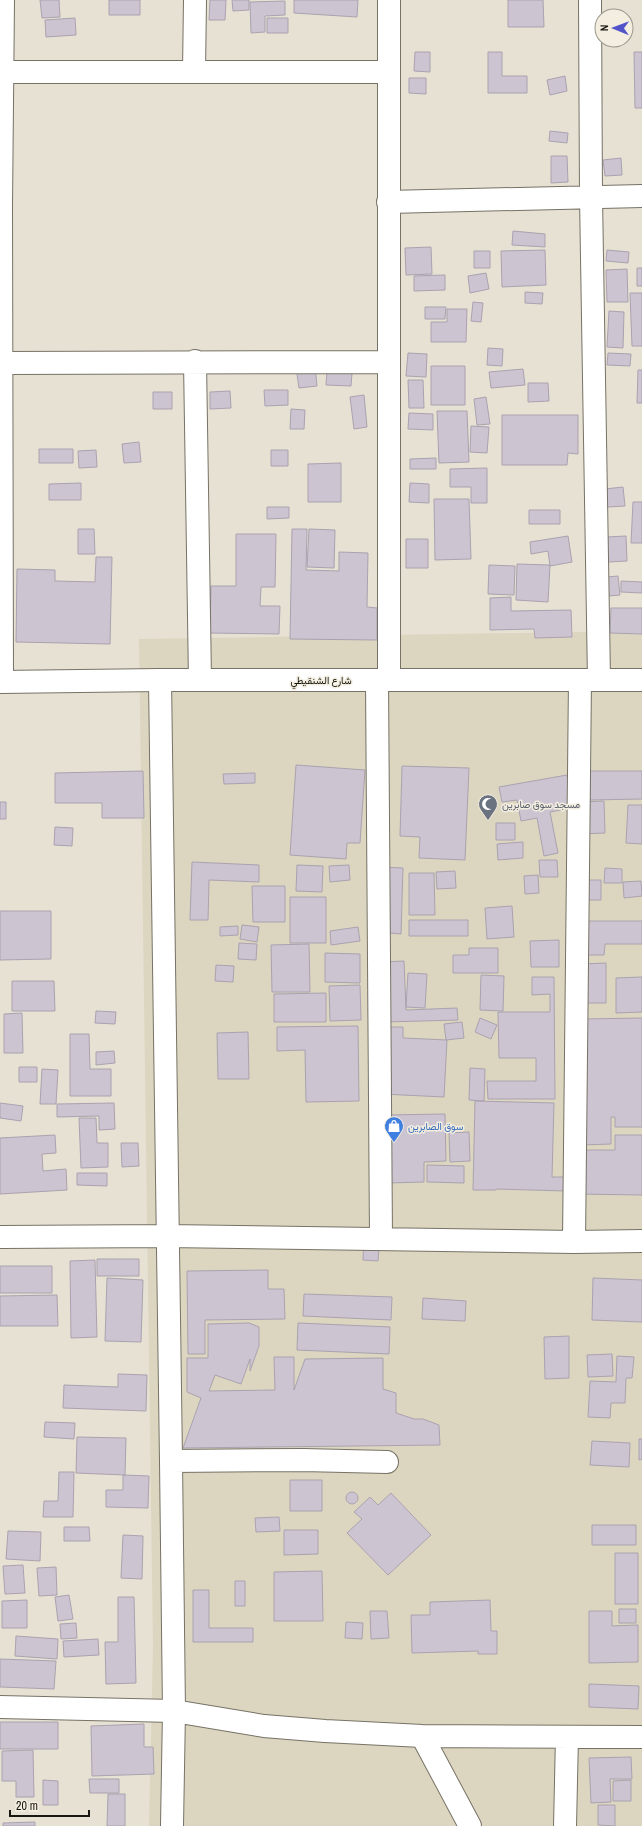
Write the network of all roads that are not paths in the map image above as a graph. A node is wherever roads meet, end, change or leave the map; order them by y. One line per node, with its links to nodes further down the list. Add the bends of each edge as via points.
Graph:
1 (3, 0): 6 (street)
2 (195, 0): 5 (street)
3 (389, 0): 7 (street)
4 (590, 0): 9 (street)
5 (194, 71): 6 (street); 7 (street)
6 (2, 72): 11 (street)
7 (388, 72): 10 (street)
8 (642, 196): 9 (street)
9 (590, 197): 10 (street); 18 (street)
10 (388, 202): 13 (street)
11 (1, 205): 14 (street)
12 (196, 361): 13 (street); 14 (street); 16 (street)
13 (389, 362): 17 (street)
14 (2, 363): 20 (street)
15 (160, 680): 16 (street, شارع الشنقيطي); 20 (street, شارع الشنقيطي); 21 (street)
16 (200, 680): 17 (street, شارع الشنقيطي)
17 (383, 680): 18 (street, شارع الشنقيطي); 23 (street)
18 (590, 680): 19 (street, شارع الشنقيطي); 25 (street)
19 (642, 680)
20 (1, 682)
21 (168, 1236): 22 (street); 23 (street); 26 (street)
22 (0, 1237)
23 (381, 1238): 25 (street)
24 (642, 1241): 25 (street)
25 (574, 1242)
26 (172, 1461): 27 (street); 29 (street)
27 (387, 1462)
28 (0, 1707): 29 (street)
29 (174, 1710): 30 (street, via 290,1729); 33 (street)
30 (422, 1736): 31 (street); 34 (street)
31 (567, 1737): 32 (street); 35 (street)
32 (642, 1737)
33 (172, 1826)
34 (470, 1826)
35 (565, 1826)

